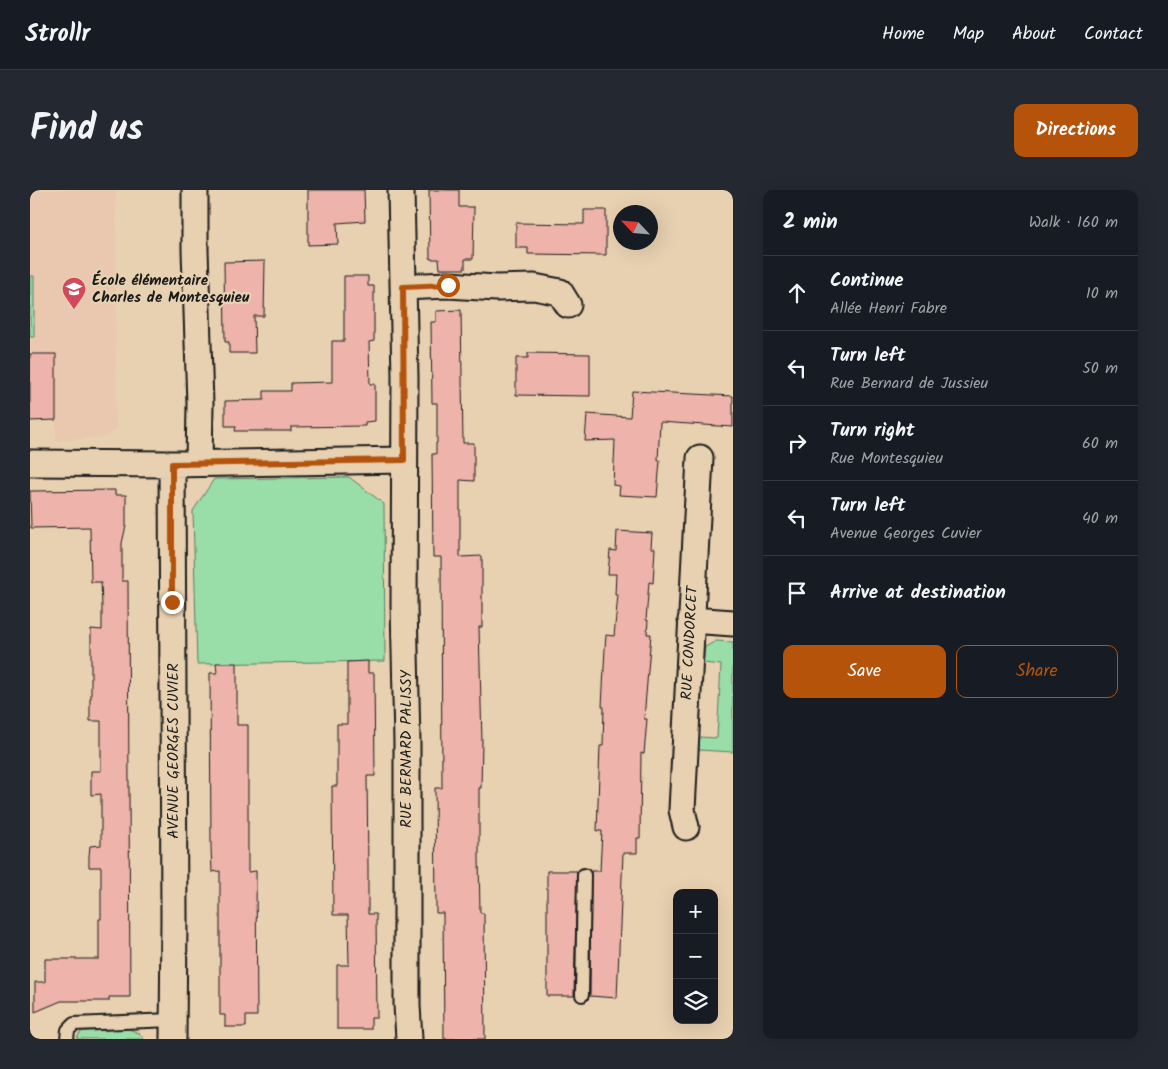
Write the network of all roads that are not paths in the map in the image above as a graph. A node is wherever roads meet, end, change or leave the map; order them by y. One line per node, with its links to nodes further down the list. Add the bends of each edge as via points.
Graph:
1 (195, 190): 9 (street)
2 (402, 190): 3 (street, RUE BERNARD PALISSY)
3 (403, 287): 4 (street, via 534,287 560,292); 6 (street, RUE BERNARD PALISSY)
4 (568, 304)
5 (700, 458): 10 (street, RUE CONDORCET)
6 (404, 460): 9 (street); 17 (street, RUE BERNARD PALISSY)
7 (30, 463): 8 (street)
8 (172, 464): 9 (street); 15 (street, AVENUE GEORGES CUVIER)
9 (199, 464)
10 (691, 620): 11 (street); 12 (street, RUE CONDORCET, via 682,810)
11 (733, 623)
12 (686, 827)
13 (584, 875): 14 (lane)
14 (582, 995)
15 (172, 1030): 16 (lane, via 74,1024 68,1030)
16 (67, 1039)
17 (409, 1039)

